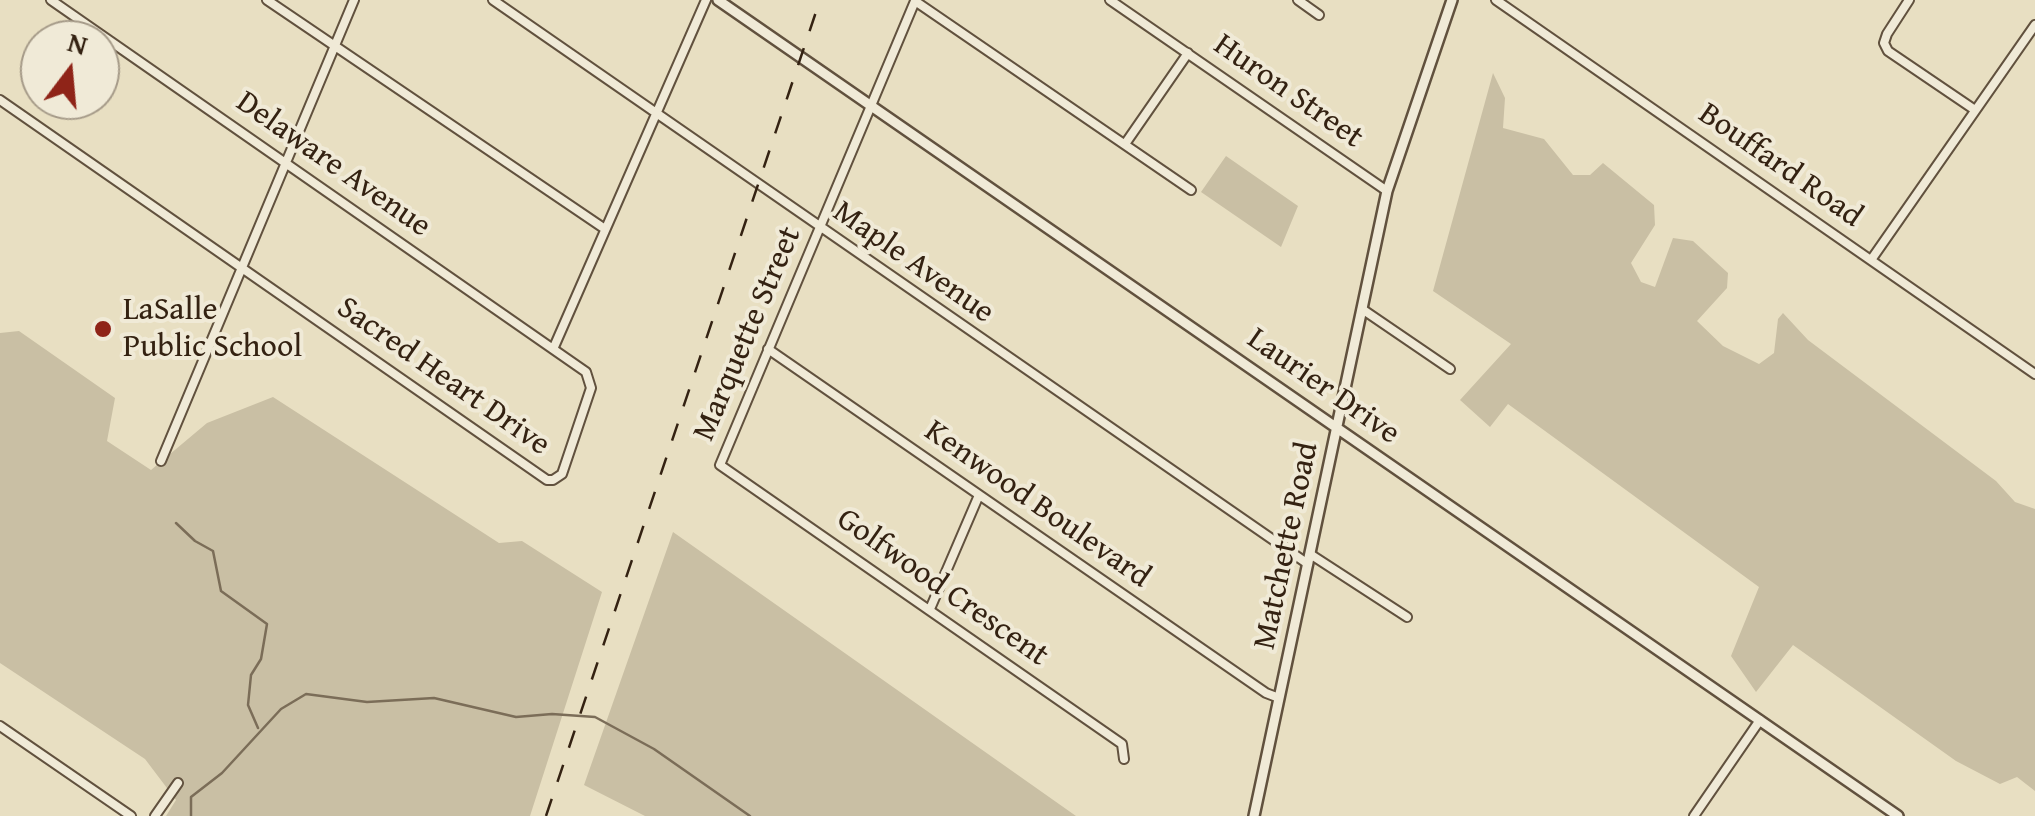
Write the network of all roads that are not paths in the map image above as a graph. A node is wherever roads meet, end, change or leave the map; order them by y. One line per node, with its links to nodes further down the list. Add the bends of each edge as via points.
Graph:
1 (51, 0): 22 (street, Delaware Avenue)
2 (266, 0): 15 (street)
3 (354, 0): 15 (street)
4 (492, 0): 20 (street, Maple Avenue)
5 (706, 0): 20 (street)
6 (718, 0): 18 (street, Laurier Drive)
7 (1110, 0): 16 (street, Huron Street)
8 (1298, 0): 13 (street)
9 (1452, 0): 24 (street, Matchette Road)
10 (1496, 0): 27 (street, Bouffard Road)
11 (1910, 0): 19 (street, via 1886,34 1888,52)
12 (915, 1): 18 (street, Marquette Street); 21 (street)
13 (1319, 15)
14 (2035, 24): 19 (street)
15 (335, 46): 22 (street); 26 (street)
16 (1188, 53): 21 (street); 24 (street, Huron Street)
17 (0, 100): 28 (street, Sacred Heart Drive)
18 (871, 106): 25 (street, Marquette Street); 35 (street, Laurier Drive)
19 (1975, 110): 27 (street)
20 (656, 113): 25 (street, Maple Avenue); 26 (street)
21 (1125, 144): 23 (street)
22 (286, 162): 28 (street); 30 (street, Delaware Avenue)
23 (1191, 190)
24 (1387, 191): 29 (street, Matchette Road)
25 (819, 228): 31 (street, Marquette Street); 39 (street, Maple Avenue)
26 (604, 229): 30 (street)
27 (1870, 260): 34 (street, Bouffard Road)
28 (240, 268): 33 (street, Sacred Heart Drive, via 547,480 562,474 591,388); 36 (street)
29 (1362, 309): 32 (street); 35 (street, Matchette Road)
30 (554, 347): 33 (street, Delaware Avenue)
31 (768, 349): 37 (street, Marquette Street); 38 (street, Kenwood Boulevard)
32 (1450, 369)
33 (586, 372)
34 (2035, 374)
35 (1338, 428): 39 (street, Matchette Road); 43 (street, Laurier Drive)
36 (161, 462)
37 (720, 465): 40 (street, Golfwood Crescent)
38 (979, 495): 40 (street); 42 (street, Kenwood Boulevard)
39 (1309, 559): 41 (street, Maple Avenue); 42 (street, Matchette Road)
40 (930, 609): 45 (street, Golfwood Crescent, via 1122,744)
41 (1407, 617)
42 (1279, 698): 49 (street, Matchette Road)
43 (1760, 720): 50 (street); 51 (street, Laurier Drive)
44 (0, 726): 47 (street)
45 (1124, 759)
46 (178, 783): 48 (street)
47 (131, 816)
48 (155, 816)
49 (1254, 816)
50 (1694, 816)
51 (1898, 816)

